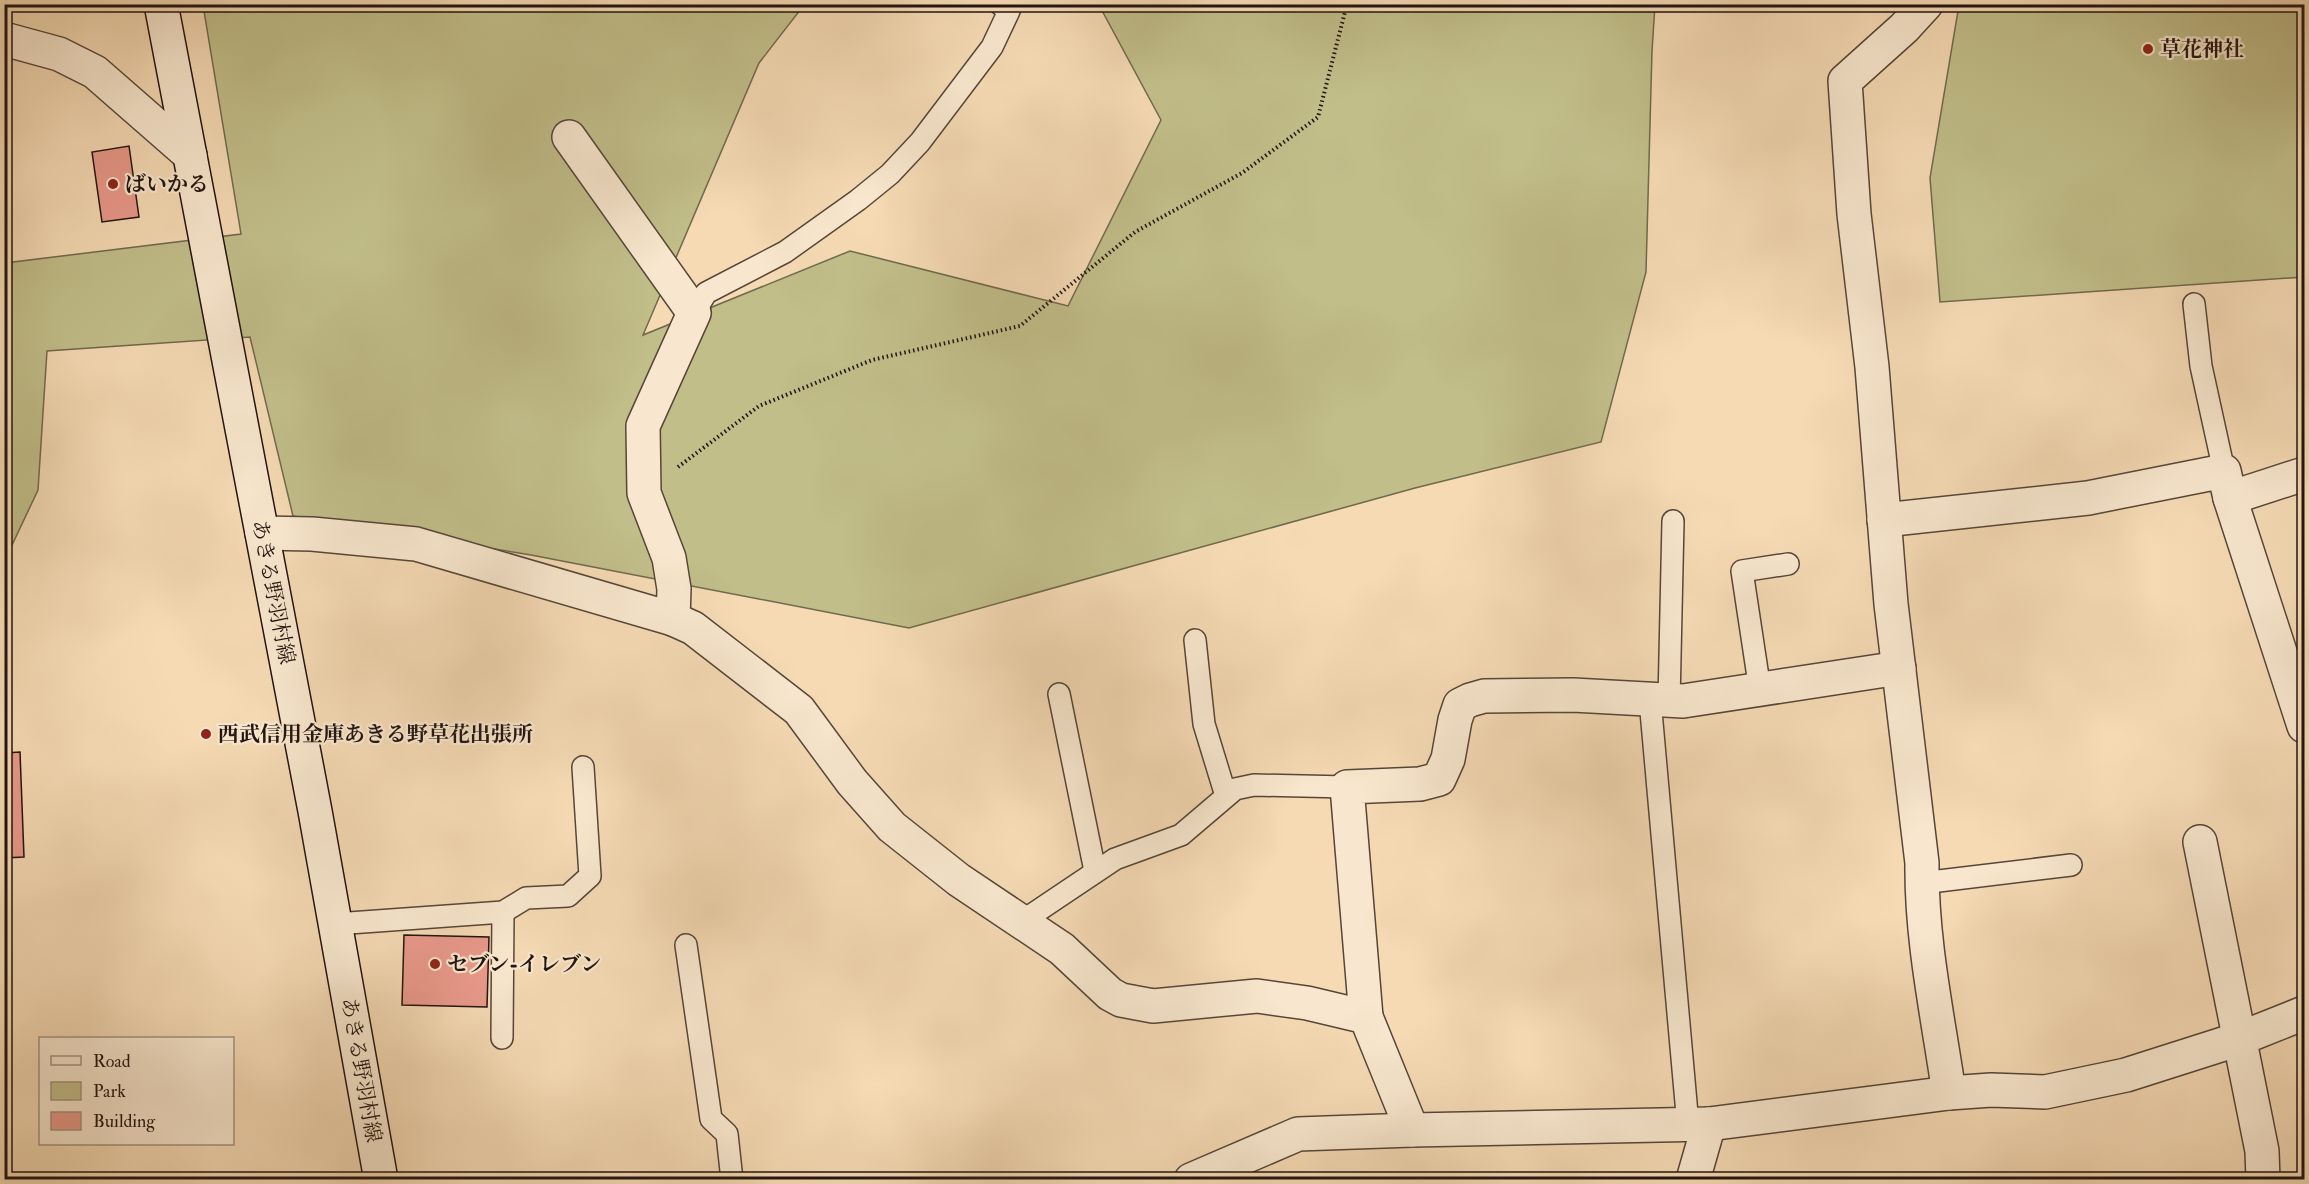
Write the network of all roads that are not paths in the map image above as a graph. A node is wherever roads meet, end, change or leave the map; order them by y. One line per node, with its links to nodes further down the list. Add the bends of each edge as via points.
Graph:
1 (161, 4): 6 (street, あきる野羽村線)
2 (1000, 4): 8 (lane, via 1009,11 992,47 920,142 890,174 785,252 706,293)
3 (1926, 4): 11 (street, via 1845,81)
4 (4, 39): 6 (street, via 59,54 88,68)
5 (568, 137): 8 (street)
6 (190, 155): 13 (street, あきる野羽村線)
7 (2194, 304): 10 (lane, via 2201,366)
8 (693, 313): 15 (street, via 643,426 644,493 669,558)
9 (2304, 474): 10 (street)
10 (2227, 484): 11 (street); 21 (street)
11 (1884, 520): 17 (street)
12 (1673, 521): 20 (lane)
13 (262, 534): 15 (street, via 312,534 416,544); 31 (street, あきる野羽村線)
14 (1788, 564): 18 (lane, via 1742,571)
15 (673, 619): 30 (street, via 693,628 799,710 881,816 924,854)
16 (1195, 640): 24 (lane, via 1204,724)
17 (1899, 668): 18 (street); 28 (street)
18 (1760, 690): 20 (street, via 1683,701)
19 (1059, 694): 27 (lane)
20 (1660, 700): 23 (street, via 1484,696 1460,705 1448,759 1439,779 1420,784); 38 (lane)
21 (2304, 726)
22 (583, 766): 29 (lane, via 590,876 568,896 526,898)
23 (1347, 788): 24 (lane, via 1254,785 1235,789); 34 (street)
24 (1226, 796): 27 (lane, via 1181,835 1115,859)
25 (2200, 842): 36 (street)
26 (2071, 865): 28 (lane)
27 (1095, 871): 30 (lane)
28 (1922, 883): 37 (street)
29 (503, 912): 31 (lane); 35 (lane)
30 (1021, 922): 34 (street, via 1062,950 1120,1000 1153,1006 1257,996)
31 (335, 924): 40 (street, あきる野羽村線)
32 (686, 945): 41 (lane, via 711,1119 727,1134)
33 (2304, 1013): 36 (street)
34 (1366, 1017): 39 (street)
35 (502, 1038)
36 (2238, 1039): 37 (street, via 2126,1075 2044,1092 1991,1090); 44 (street, via 2262,1151)
37 (1949, 1094): 38 (street)
38 (1699, 1125): 39 (street); 43 (street)
39 (1413, 1130): 42 (street, via 1298,1134)
40 (381, 1179)
41 (732, 1179)
42 (1191, 1179)
43 (1693, 1179)
44 (2263, 1179)

